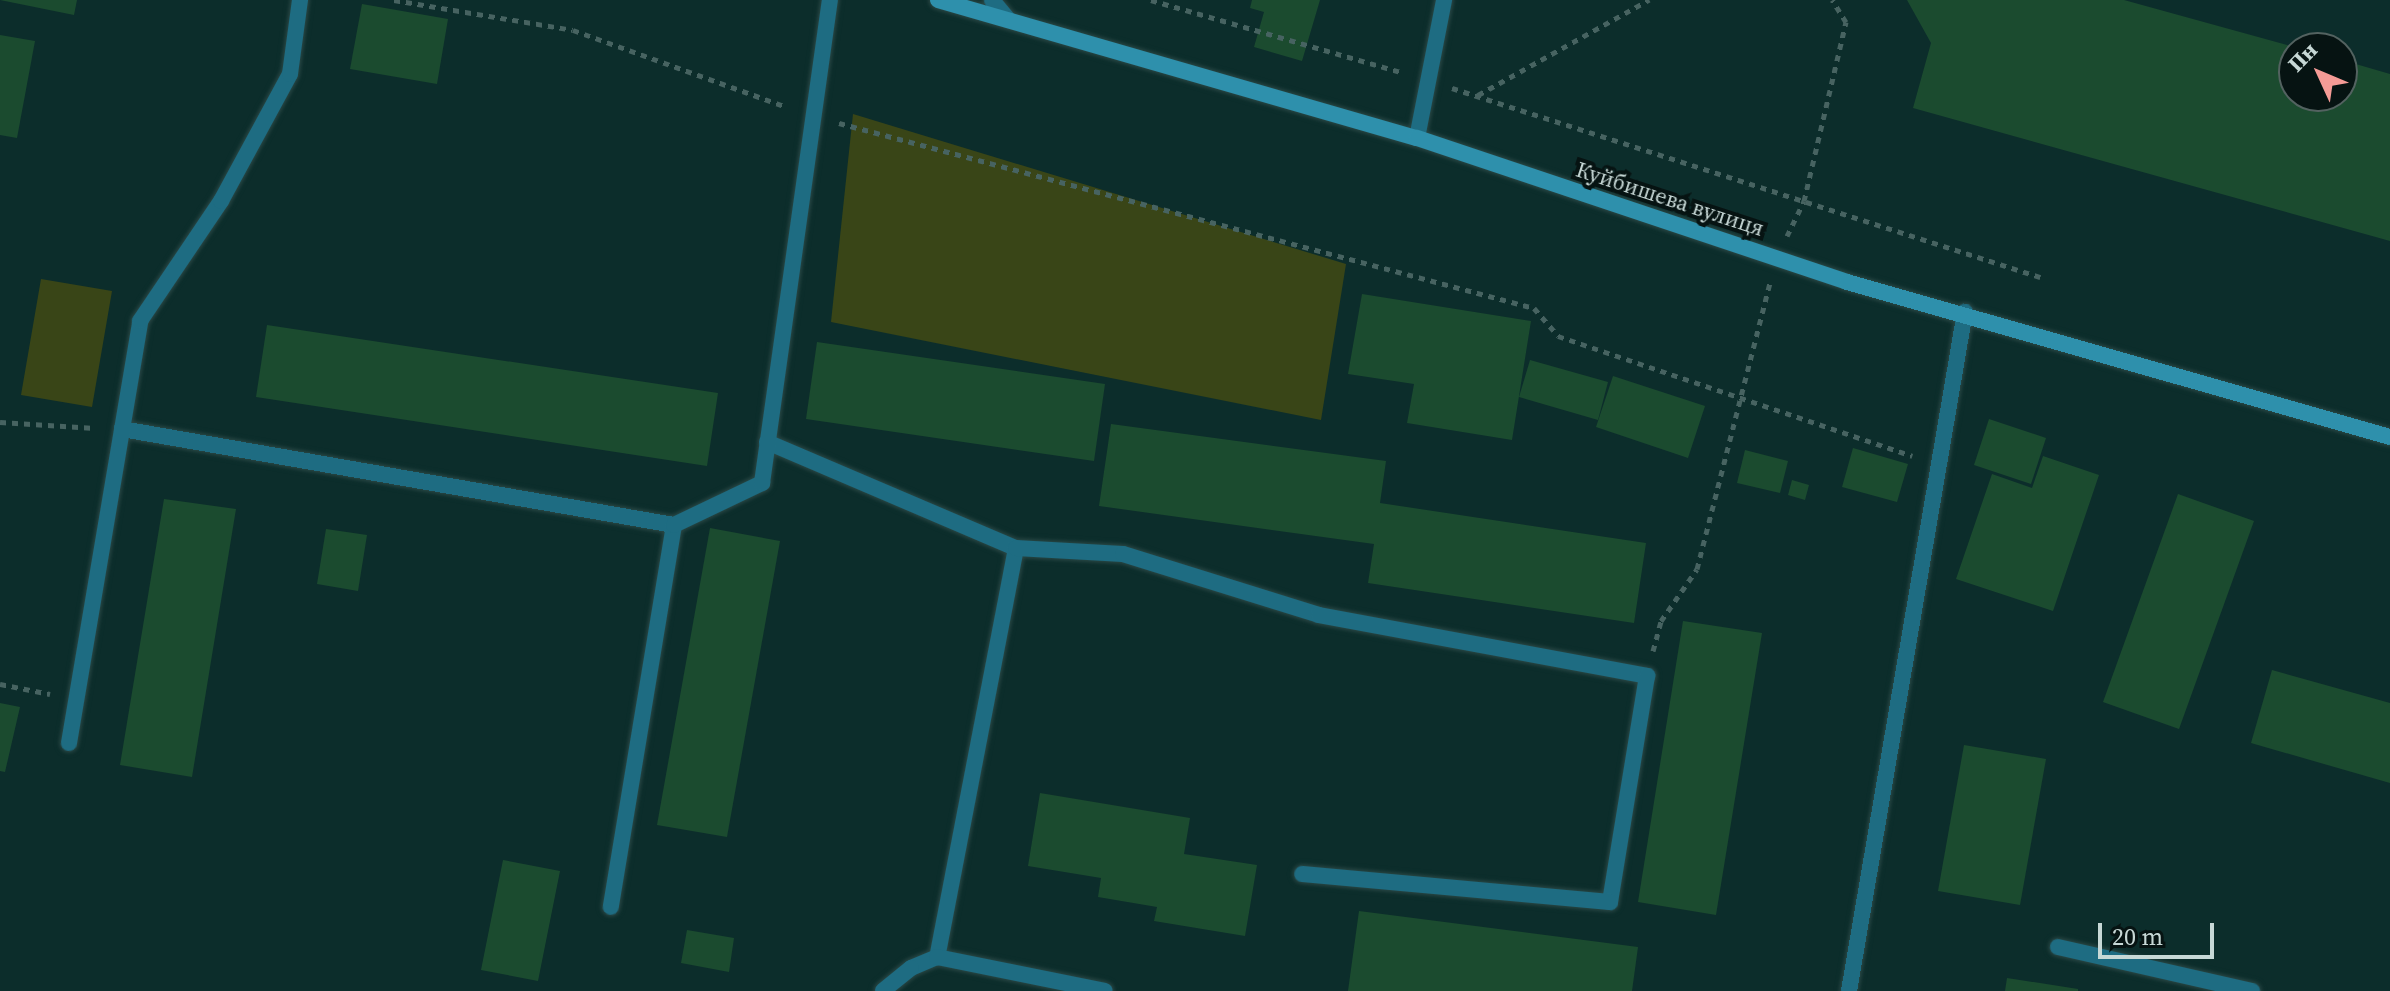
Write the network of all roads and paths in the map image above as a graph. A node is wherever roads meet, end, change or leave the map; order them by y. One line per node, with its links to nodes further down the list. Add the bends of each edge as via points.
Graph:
1 (300, 0): 21 (lane, via 290,74 221,201 140,321)
2 (394, 0): 13 (path, via 573,30)
3 (830, 0): 13 (lane)
4 (938, 0): 10 (main road, Куйбишева вулиця)
5 (992, 0): 10 (lane)
6 (1151, 0): 11 (path)
7 (1444, 0): 11 (lane)
8 (1649, 0): 12 (path)
9 (1832, 0): 15 (path, via 1846,22)
10 (1009, 20): 14 (main road, Куйбишева вулиця)
11 (1429, 80): 12 (path); 14 (lane)
12 (1476, 95): 15 (path)
13 (814, 116): 19 (path, via 1534,308 1558,336); 23 (lane)
14 (1417, 138): 16 (main road, Куйбишева вулиця)
15 (1804, 201): 16 (path); 17 (path)
16 (1776, 258): 18 (main road, Куйбишева вулиця); 19 (path)
17 (2040, 277)
18 (1965, 312): 22 (main road, Куйбишева вулиця); 24 (lane)
19 (1740, 400): 24 (path); 27 (path, via 1697,569 1661,621)
20 (0, 422): 21 (path)
21 (122, 429): 25 (lane); 29 (lane)
22 (2390, 437)
23 (767, 442): 25 (lane, via 762,483); 26 (lane)
24 (1939, 465): 37 (lane)
25 (674, 525): 32 (lane)
26 (1016, 548): 27 (lane, via 1123,554 1319,615); 34 (lane)
27 (1647, 676): 31 (lane, via 1610,902)
28 (0, 684): 29 (path)
29 (77, 699): 30 (lane)
30 (69, 743)
31 (1302, 874)
32 (611, 907)
33 (2058, 947): 38 (lane)
34 (937, 957): 35 (lane, via 911,968); 36 (lane)
35 (883, 991)
36 (1105, 991)
37 (1849, 991)
38 (2252, 991)

